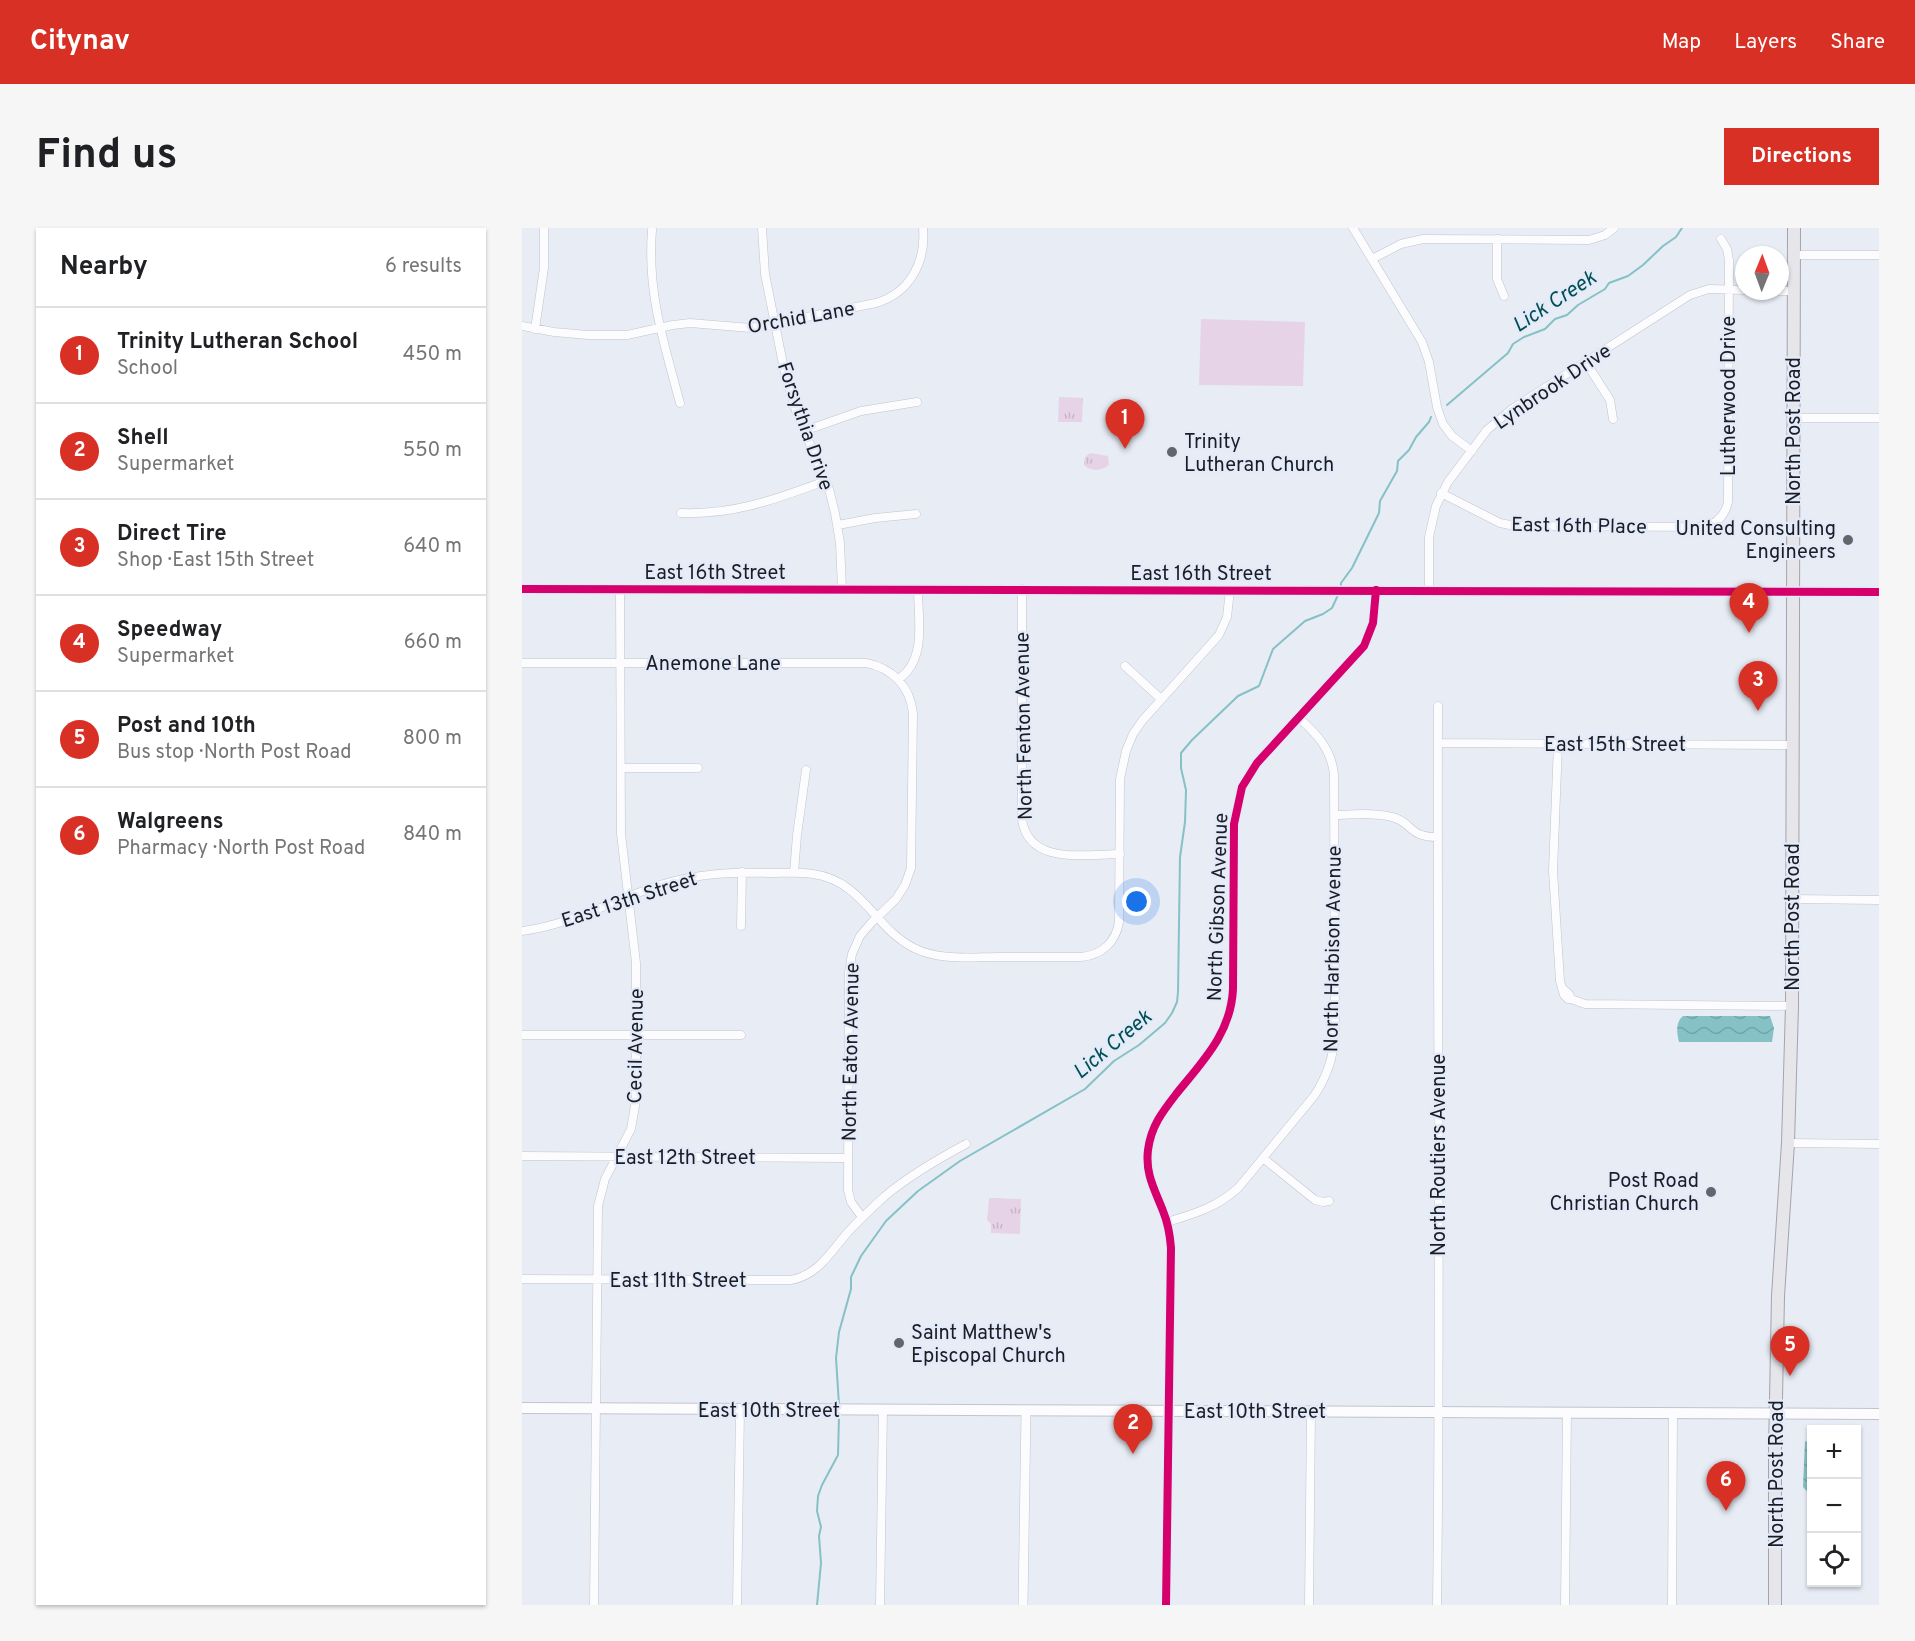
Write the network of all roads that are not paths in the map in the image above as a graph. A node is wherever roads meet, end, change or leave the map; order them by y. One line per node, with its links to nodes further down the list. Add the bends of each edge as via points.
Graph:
1 (544, 228): 21 (street, via 544,268)
2 (762, 228): 18 (street, Forsythia Drive, via 765,274)
3 (923, 228): 18 (street, Orchid Lane, via 918,267 899,292 876,303)
4 (1353, 228): 12 (street)
5 (1614, 228): 8 (street, via 1589,240)
6 (1794, 228): 10 (main road, North Post Road)
7 (652, 230): 20 (street, via 651,281)
8 (1497, 239): 12 (street, via 1413,241); 17 (street, via 1497,281)
9 (1721, 239): 13 (street, Lutherwood Drive, via 1729,256)
10 (1794, 255): 11 (street); 16 (main road, North Post Road)
11 (1879, 255)
12 (1372, 259): 29 (street, via 1422,342 1443,424)
13 (1729, 290): 14 (street, Lynbrook Drive); 22 (street, Lynbrook Drive, via 1690,295); 34 (street, Lutherwood Drive, via 1728,502)
14 (1735, 290)
15 (1789, 291): 16 (street)
16 (1794, 291): 25 (main road, North Post Road)
17 (1504, 296)
18 (775, 324): 20 (street, Orchid Lane, via 738,329 690,323); 28 (street, Forsythia Drive)
19 (522, 326): 21 (street, Orchid Lane)
20 (660, 328): 21 (street, Orchid Lane, via 621,335); 24 (street)
21 (535, 329)
22 (1585, 361): 27 (street, via 1608,396); 29 (street, Lynbrook Drive, via 1500,417)
23 (917, 402): 28 (street, via 861,411)
24 (680, 403)
25 (1794, 418): 26 (street); 44 (main road, North Post Road)
26 (1879, 418)
27 (1613, 419)
28 (804, 431): 30 (street, Forsythia Drive)
29 (1472, 451): 31 (street, Lynbrook Drive)
30 (825, 481): 32 (street, via 741,509); 35 (street, Forsythia Drive)
31 (1441, 494): 34 (street, East 16th Place, via 1500,523 1515,526 1703,527); 43 (street, Lynbrook Drive, via 1430,530)
32 (681, 513)
33 (916, 514): 35 (street)
34 (1721, 518)
35 (838, 525): 38 (street, Forsythia Drive)
36 (522, 589): 37 (street, East 16th Street)
37 (620, 589): 38 (street, East 16th Street); 46 (street, Cecil Avenue)
38 (842, 589): 39 (street, East 16th Street)
39 (918, 589): 40 (street, East 16th Street); 49 (street, via 918,651 910,669)
40 (1022, 589): 41 (street, East 16th Street); 61 (street, North Fenton Avenue, via 1025,831 1034,844 1047,852)
41 (1230, 590): 42 (street, East 16th Street); 50 (street, via 1227,617 1219,635)
42 (1376, 590): 43 (street, East 16th Street); 52 (street, North Gibson Avenue, via 1375,617 1364,646)
43 (1429, 591): 44 (street, East 16th Street)
44 (1793, 591): 45 (street, East 16th Street); 55 (main road, North Post Road)
45 (1879, 592)
46 (621, 662): 47 (street, Anemone Lane); 49 (street, Anemone Lane, via 866,663 881,667); 56 (street, Cecil Avenue)
47 (522, 663)
48 (1125, 666): 50 (street)
49 (898, 679): 67 (street, North Eaton Avenue, via 910,698 913,713 912,861 902,891)
50 (1161, 699): 61 (street, via 1138,726 1124,757 1120,779)
51 (1438, 706): 53 (street, North Routiers Avenue)
52 (1299, 718): 59 (street, North Harbison Avenue, via 1318,736 1329,755 1334,774); 83 (street, North Gibson Avenue, via 1255,765 1238,798 1229,1014 1214,1048 1159,1117 1148,1146 1149,1177)
53 (1438, 743): 54 (street, East 15th Street); 60 (street, North Routiers Avenue)
54 (1558, 744): 55 (street, East 15th Street); 70 (street, via 1553,871 1565,997 1585,1005)
55 (1792, 745): 65 (main road, North Post Road)
56 (621, 768): 57 (street); 64 (street, Cecil Avenue)
57 (698, 768)
58 (806, 770): 63 (street)
59 (1335, 815): 60 (street, via 1389,816 1421,836); 80 (street, North Harbison Avenue, via 1333,1054 1317,1091)
60 (1438, 837): 93 (street, North Routiers Avenue)
61 (1120, 854): 67 (street, East 13th Street, via 1119,924 1113,939 1094,955 938,956 906,943)
62 (742, 872): 63 (street, East 13th Street); 64 (street, East 13th Street, via 683,878); 68 (street)
63 (794, 873): 67 (street, East 13th Street, via 820,875 840,883 855,892)
64 (628, 897): 69 (street, East 13th Street, via 562,922); 72 (street, Cecil Avenue, via 636,963)
65 (1793, 899): 66 (street); 70 (main road, North Post Road)
66 (1879, 900)
67 (878, 916): 79 (street, North Eaton Avenue, via 860,936 850,966)
68 (741, 926)
69 (522, 931)
70 (1792, 1006): 74 (main road, North Post Road)
71 (522, 1035): 72 (street)
72 (636, 1035): 73 (street); 78 (street, Cecil Avenue, via 634,1113)
73 (741, 1035)
74 (1788, 1143): 76 (street); 96 (main road, North Post Road, via 1778,1296)
75 (966, 1144): 82 (street, East 11th Street, via 923,1168)
76 (1879, 1144)
77 (522, 1156): 78 (street, East 12th Street)
78 (616, 1157): 79 (street, East 12th Street); 85 (street, Cecil Avenue, via 599,1203)
79 (848, 1158): 82 (street, North Eaton Avenue, via 849,1196)
80 (1263, 1158): 81 (street, via 1315,1200); 83 (street, North Harbison Avenue, via 1226,1199 1204,1211)
81 (1329, 1201)
82 (862, 1217): 85 (street, East 11th Street, via 818,1269 791,1280)
83 (1167, 1222): 91 (street, North Gibson Avenue, via 1171,1248)
84 (522, 1279): 85 (street, East 11th Street)
85 (598, 1280): 87 (street, Cecil Avenue)
86 (522, 1408): 87 (main road, East 10th Street)
87 (597, 1408): 88 (main road, East 10th Street); 98 (street, Cecil Avenue)
88 (740, 1410): 89 (main road, East 10th Street); 99 (street)
89 (883, 1410): 90 (main road, East 10th Street); 100 (street)
90 (1026, 1411): 91 (main road, East 10th Street); 101 (street)
91 (1169, 1411): 92 (main road, East 10th Street); 102 (street, North Gibson Avenue)
92 (1311, 1411): 93 (main road, East 10th Street); 103 (street)
93 (1438, 1412): 94 (main road, East 10th Street); 104 (street, North Routiers Avenue)
94 (1567, 1412): 95 (main road, East 10th Street); 105 (street)
95 (1673, 1413): 96 (main road, East 10th Street); 106 (street)
96 (1776, 1413): 97 (main road, East 10th Street); 107 (main road, North Post Road)
97 (1879, 1414)
98 (594, 1605)
99 (737, 1605)
100 (880, 1605)
101 (1023, 1605)
102 (1166, 1605)
103 (1309, 1605)
104 (1437, 1605)
105 (1564, 1605)
106 (1672, 1605)
107 (1775, 1605)

